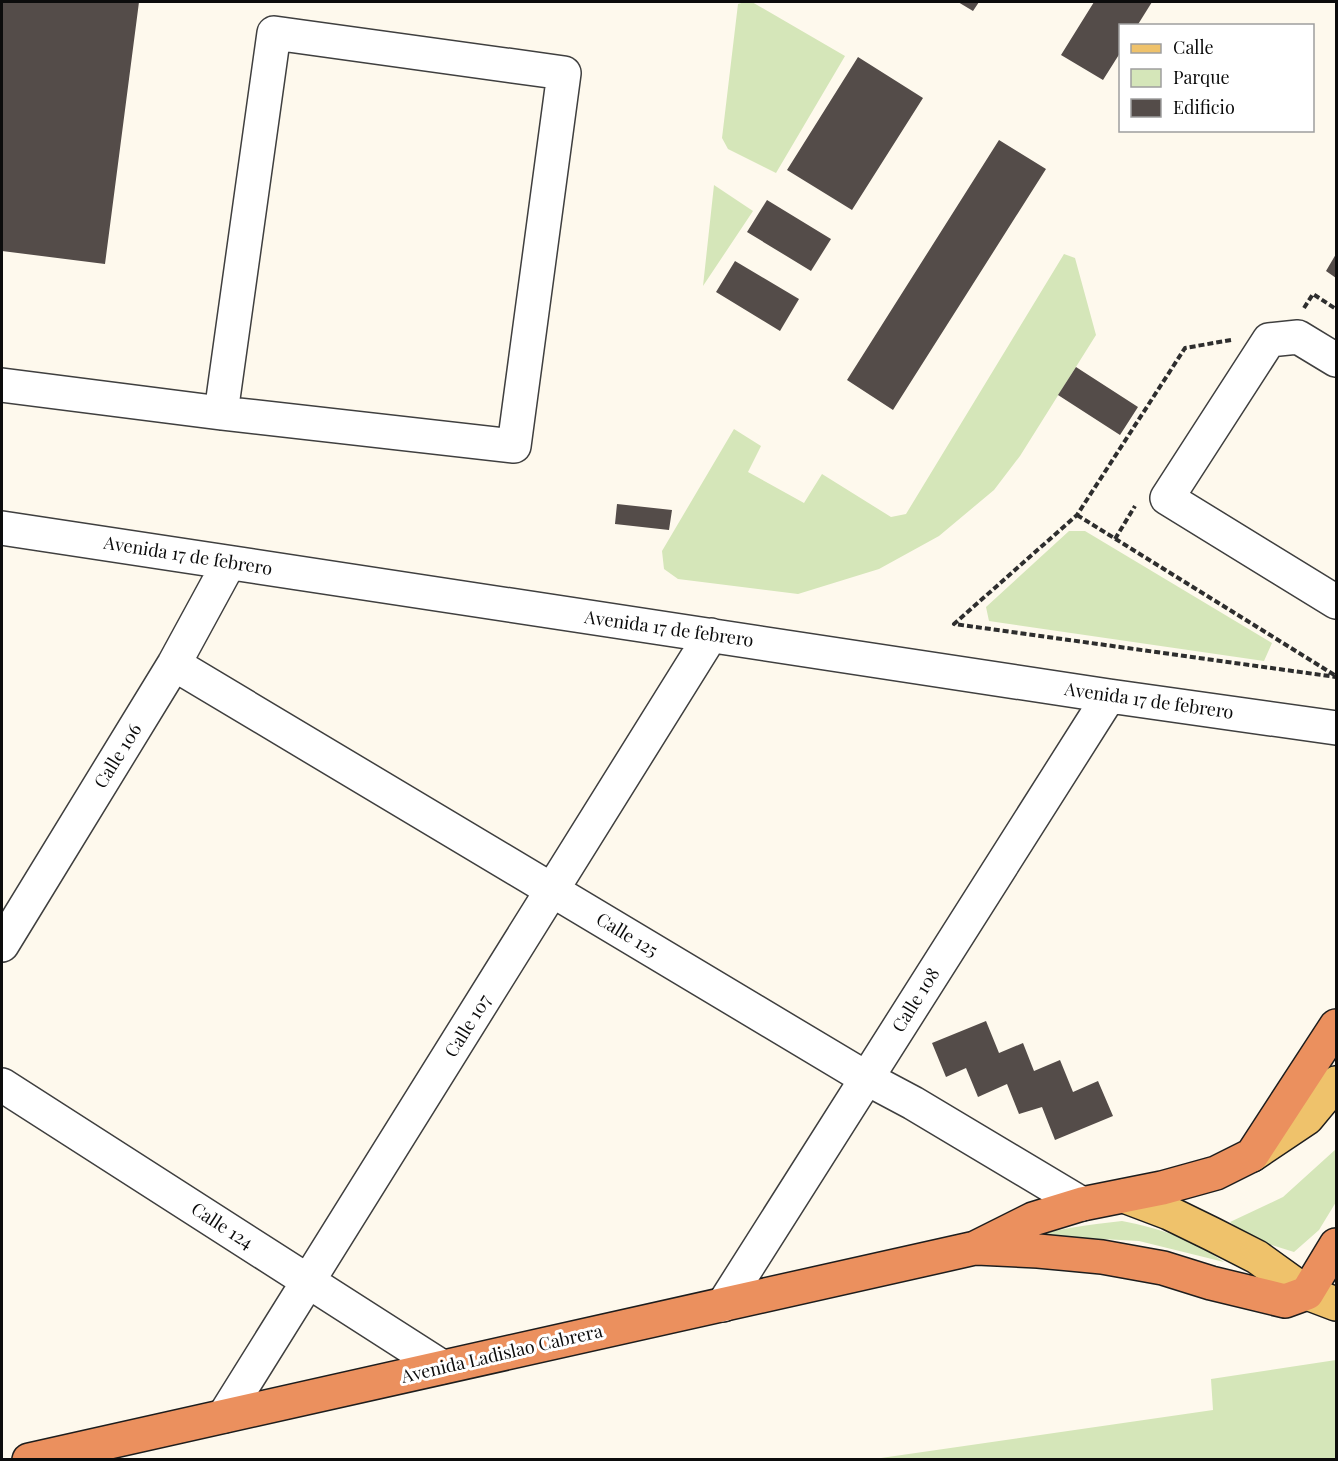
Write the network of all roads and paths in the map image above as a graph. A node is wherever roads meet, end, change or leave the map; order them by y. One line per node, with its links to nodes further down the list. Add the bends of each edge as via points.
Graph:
1 (1336, 309): 2 (path, via 1313,294)
2 (1301, 312)
3 (1235, 339): 7 (path, via 1185,348)
4 (1336, 360): 10 (street, via 1298,337 1269,340 1167,498)
5 (2, 385): 6 (street)
6 (221, 413): 6 (street, via 514,446 564,73 274,33)
7 (1077, 515): 13 (path); 13 (path, via 954,624)
8 (2, 528): 9 (street, Avenida 17 de febrero)
9 (228, 562): 11 (street, Avenida 17 de febrero); 12 (street, Calle 106)
10 (1336, 602)
11 (711, 635): 14 (street, Avenida 17 de febrero); 16 (street, Calle 107)
12 (174, 664): 16 (street, Calle 125); 17 (street, Calle 106)
13 (1336, 677)
14 (1108, 696): 15 (street, Avenida 17 de febrero); 19 (street, Calle 108)
15 (1336, 728)
16 (552, 890): 19 (street, Calle 125); 27 (street, Calle 107)
17 (2, 945)
18 (1336, 1026): 22 (highway)
19 (866, 1078): 24 (street, Calle 125); 29 (street, Calle 108)
20 (1336, 1083): 22 (main road, Avenida Ladislao Cabrera, via 1307,1119)
21 (2, 1085): 27 (street, Calle 124)
22 (1252, 1155): 23 (highway, Avenida Ladislao Cabrera, via 1216,1173)
23 (1124, 1196): 24 (highway, Avenida Ladislao Cabrera); 28 (main road, via 1169,1213 1257,1257)
24 (1082, 1204): 26 (highway, Avenida Ladislao Cabrera, via 1033,1219)
25 (1336, 1245): 28 (highway)
26 (975, 1248): 28 (highway, Avenida Ladislao Cabrera, via 1112,1259 1163,1268 1285,1301); 29 (highway, Avenida Ladislao Cabrera)
27 (309, 1282): 30 (street, Calle 124); 31 (street, Calle 107)
28 (1322, 1298)
29 (723, 1305): 30 (highway, Avenida Ladislao Cabrera)
30 (442, 1367): 31 (highway, Avenida Ladislao Cabrera)
31 (224, 1416): 32 (highway, Avenida Ladislao Cabrera)
32 (29, 1460)

